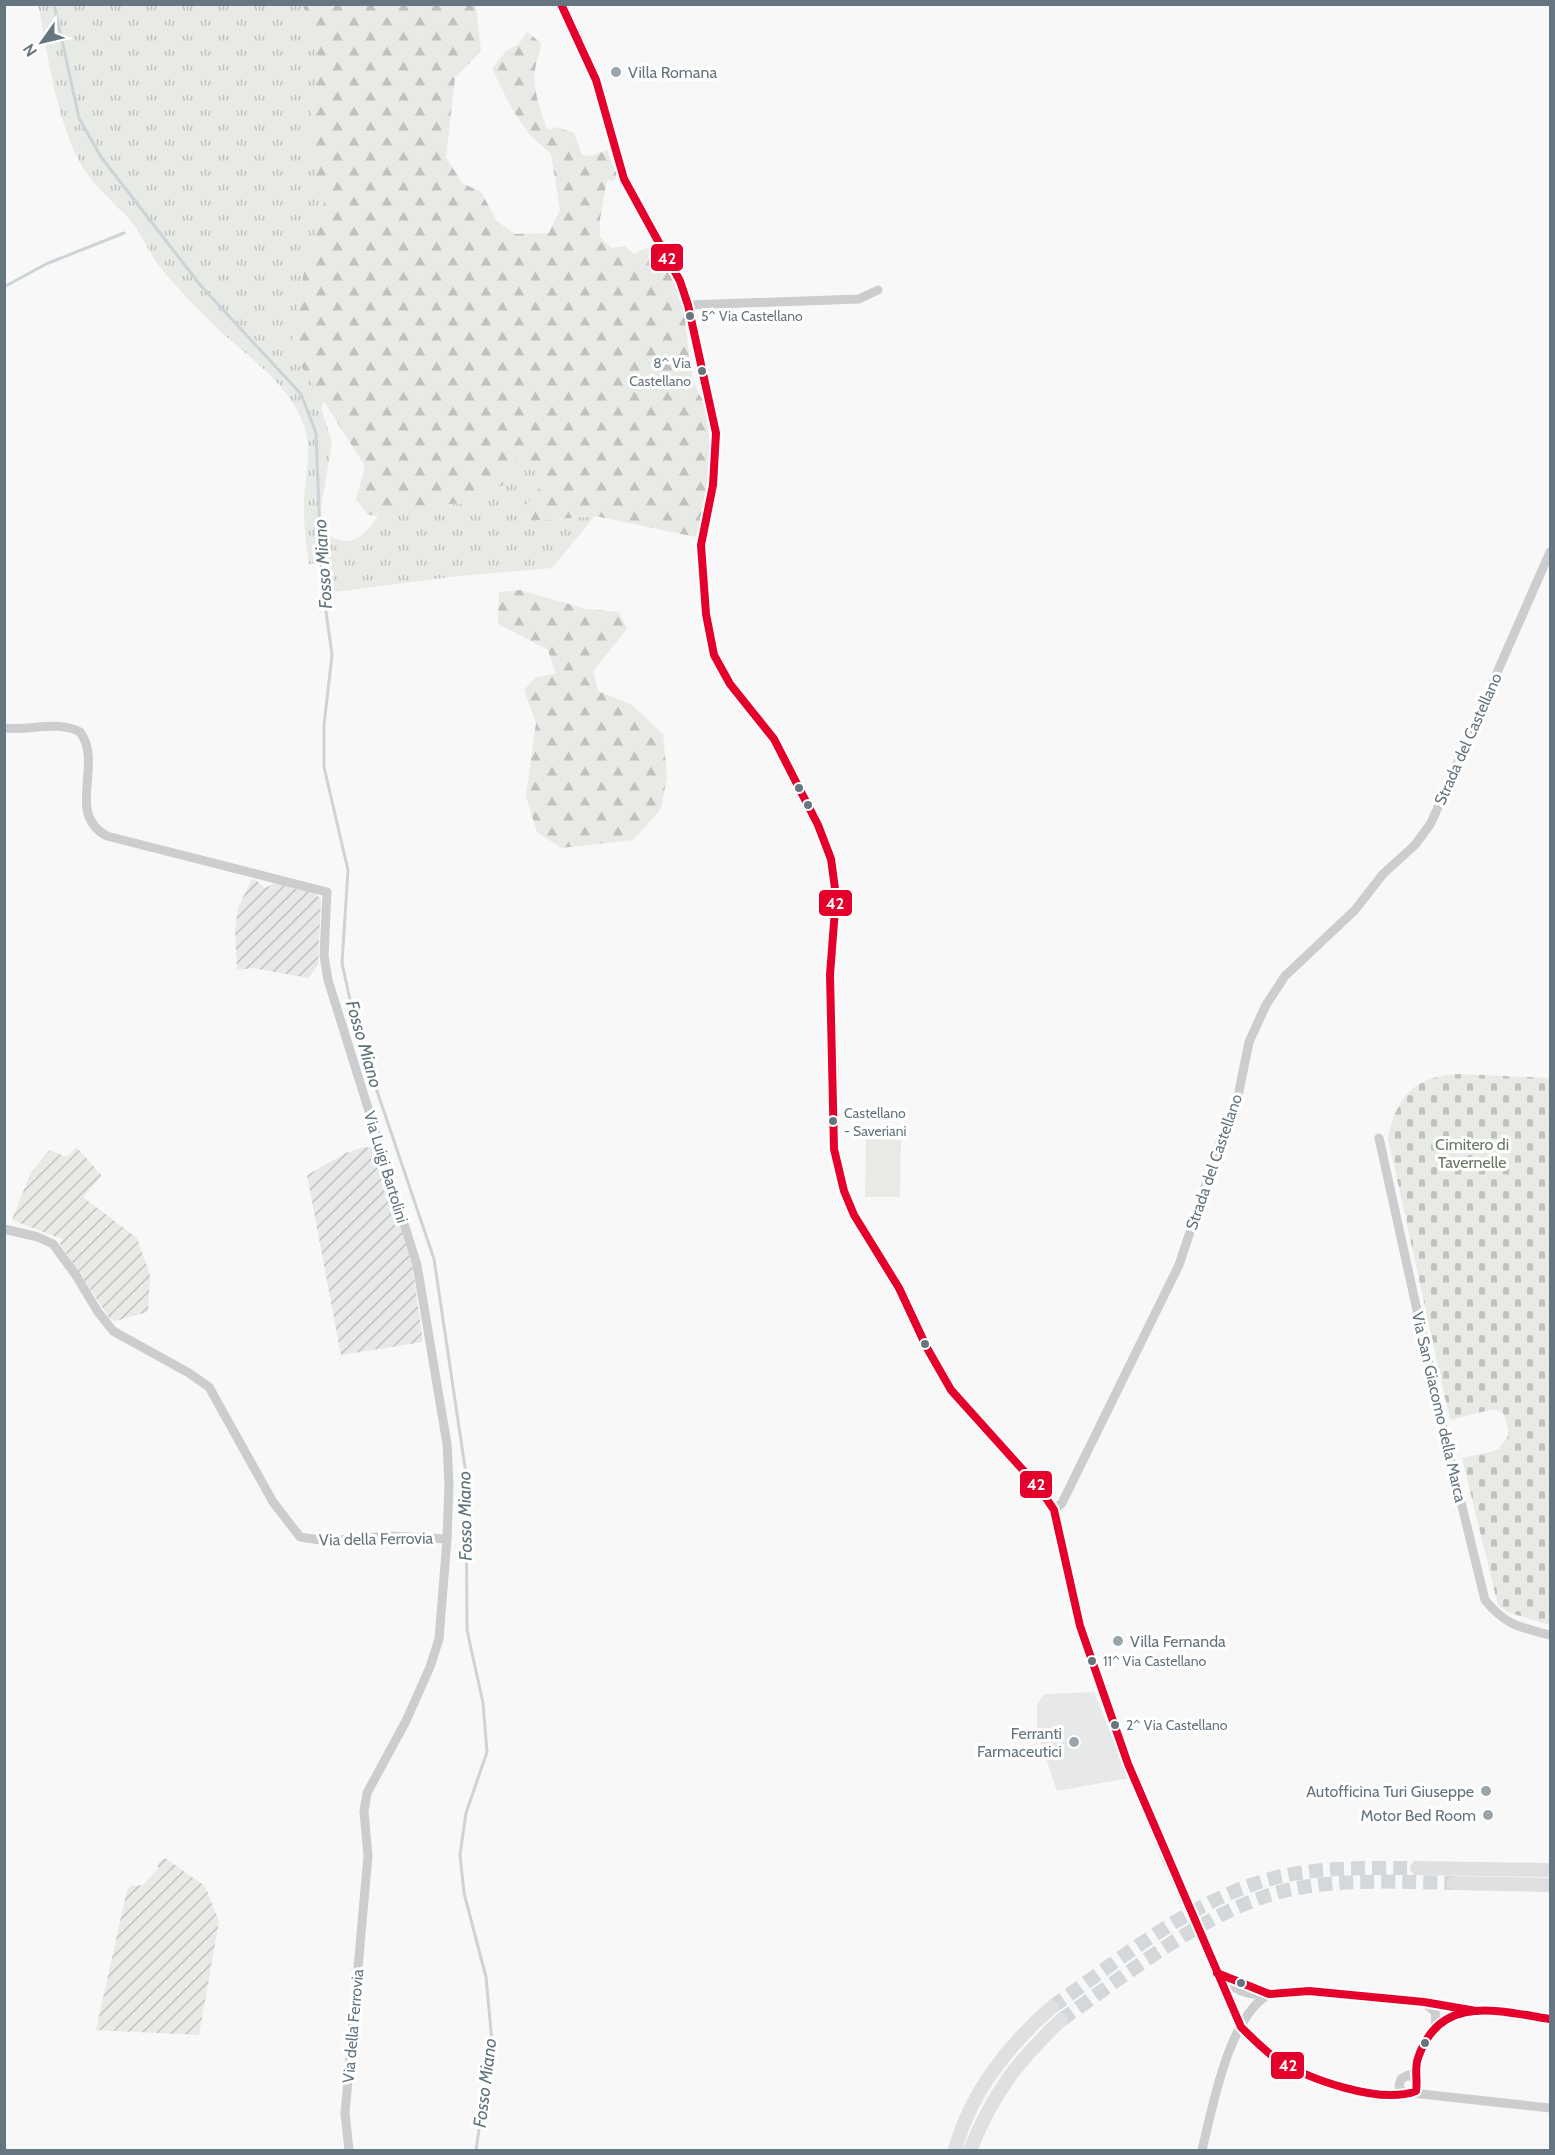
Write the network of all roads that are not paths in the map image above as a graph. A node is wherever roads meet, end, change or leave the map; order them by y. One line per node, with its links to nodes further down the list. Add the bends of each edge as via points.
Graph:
1 (561, 4): 3 (street, via 593,72 624,179 680,281)
2 (878, 290): 3 (street, via 859,299)
3 (688, 305): 8 (street, via 716,433 713,485 701,545 714,655 730,684 774,740 818,825 835,880 830,998 836,1169 854,1215 899,1288 941,1376)
4 (1551, 552): 8 (street, Strada del Castellano, via 1431,823 1355,910 1285,976 1266,1005 1249,1042 1236,1106 1179,1265 1062,1503)
5 (4, 728): 9 (street, Via Luigi Bartolini, via 45,726 80,732 89,756 87,814 98,831 107,836 327,892 324,956 328,980 417,1265 447,1444)
6 (1379, 1138): 10 (street, Via San Giacomo della Marca, via 1485,1600 1511,1625)
7 (4, 1229): 9 (street, Via della Ferrovia, via 53,1244 113,1331 209,1387 273,1502 300,1537 327,1541 390,1536)
8 (1054, 1510): 15 (street, via 1090,1657 1141,1796)
9 (447, 1539): 26 (street, Via della Ferrovia, via 439,1639 406,1721 367,1793 364,1810 368,1856 345,2113)
10 (1551, 1635)
11 (1417, 1868): 12 (highway)
12 (1551, 1870)
13 (1454, 1884): 14 (highway)
14 (1551, 1885)
15 (1217, 1972): 16 (street, via 1233,1988 1247,1994); 21 (street)
16 (1269, 1994): 17 (street, via 1309,1991); 21 (street, via 1257,2001)
17 (1424, 2002): 19 (street); 22 (street, via 1435,2012 1437,2027 1418,2056)
18 (1052, 2007): 27 (highway, via 1013,2043 996,2068 970,2111)
19 (1551, 2019)
20 (1061, 2020): 28 (highway, via 1008,2076)
21 (1241, 2028): 23 (street, via 1262,2049 1330,2083 1375,2093); 29 (street, via 1226,2058)
22 (1416, 2080): 23 (street, via 1417,2089); 23 (street, via 1407,2075 1401,2079 1399,2086); 24 (street)
23 (1408, 2093): 24 (street)
24 (1441, 2097): 25 (street)
25 (1551, 2108)
26 (349, 2151)
27 (955, 2151)
28 (970, 2151)
29 (1202, 2151)

